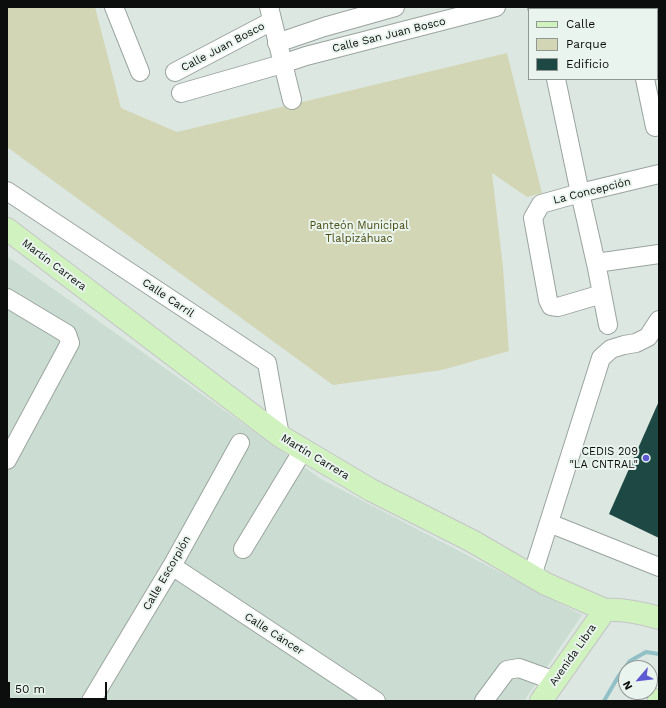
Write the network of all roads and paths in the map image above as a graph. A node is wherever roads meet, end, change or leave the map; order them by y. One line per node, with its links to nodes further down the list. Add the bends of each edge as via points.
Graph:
1 (114, 7): 11 (street)
2 (393, 8): 6 (street); 7 (street)
3 (488, 8): 5 (street, Calle San Juan Bosco)
4 (271, 14): 8 (street); 12 (street, Calle Juan Bosco)
5 (437, 14): 7 (street, Calle San Juan Bosco)
6 (324, 27): 8 (street); 9 (street)
7 (398, 32): 9 (street, Calle San Juan Bosco)
8 (277, 42): 10 (street)
9 (330, 50): 10 (street, Calle San Juan Bosco)
10 (282, 64): 15 (street, Calle San Juan Bosco); 16 (street)
11 (140, 72)
12 (174, 72)
13 (556, 80): 20 (street)
14 (645, 80): 17 (street)
15 (181, 93)
16 (292, 100)
17 (655, 128)
18 (659, 174): 20 (street, La Concepción)
19 (7, 191): 28 (street, Calle Carril, via 267,363)
20 (580, 193): 23 (street); 24 (street, La Concepción, via 541,204 533,218 548,300 551,306 558,307)
21 (7, 229): 28 (main road, Martín Carrera)
22 (659, 254): 23 (street)
23 (596, 263): 24 (street)
24 (602, 294): 27 (street)
25 (7, 298): 31 (street, via 67,334 70,343)
26 (659, 320): 32 (street, via 648,336 636,343 612,349 600,358)
27 (608, 325)
28 (280, 436): 30 (main road, Martín Carrera)
29 (240, 443): 34 (street, Calle Escorpión)
30 (303, 450): 33 (street); 36 (main road, Martín Carrera, via 371,490 472,541)
31 (7, 460)
32 (549, 523): 35 (street); 36 (street)
33 (243, 549)
34 (172, 566): 40 (street, Calle Escorpión); 41 (street, Calle Cáncer)
35 (659, 567)
36 (532, 576): 37 (main road, Martín Carrera)
37 (605, 610): 38 (main road, Martín Carrera, via 616,609); 39 (main road, Avenida Libra)
38 (659, 618)
39 (555, 682): 42 (street, via 519,668 507,670); 43 (main road, Avenida Libra)
40 (92, 701)
41 (376, 701)
42 (484, 701)
43 (541, 701)

